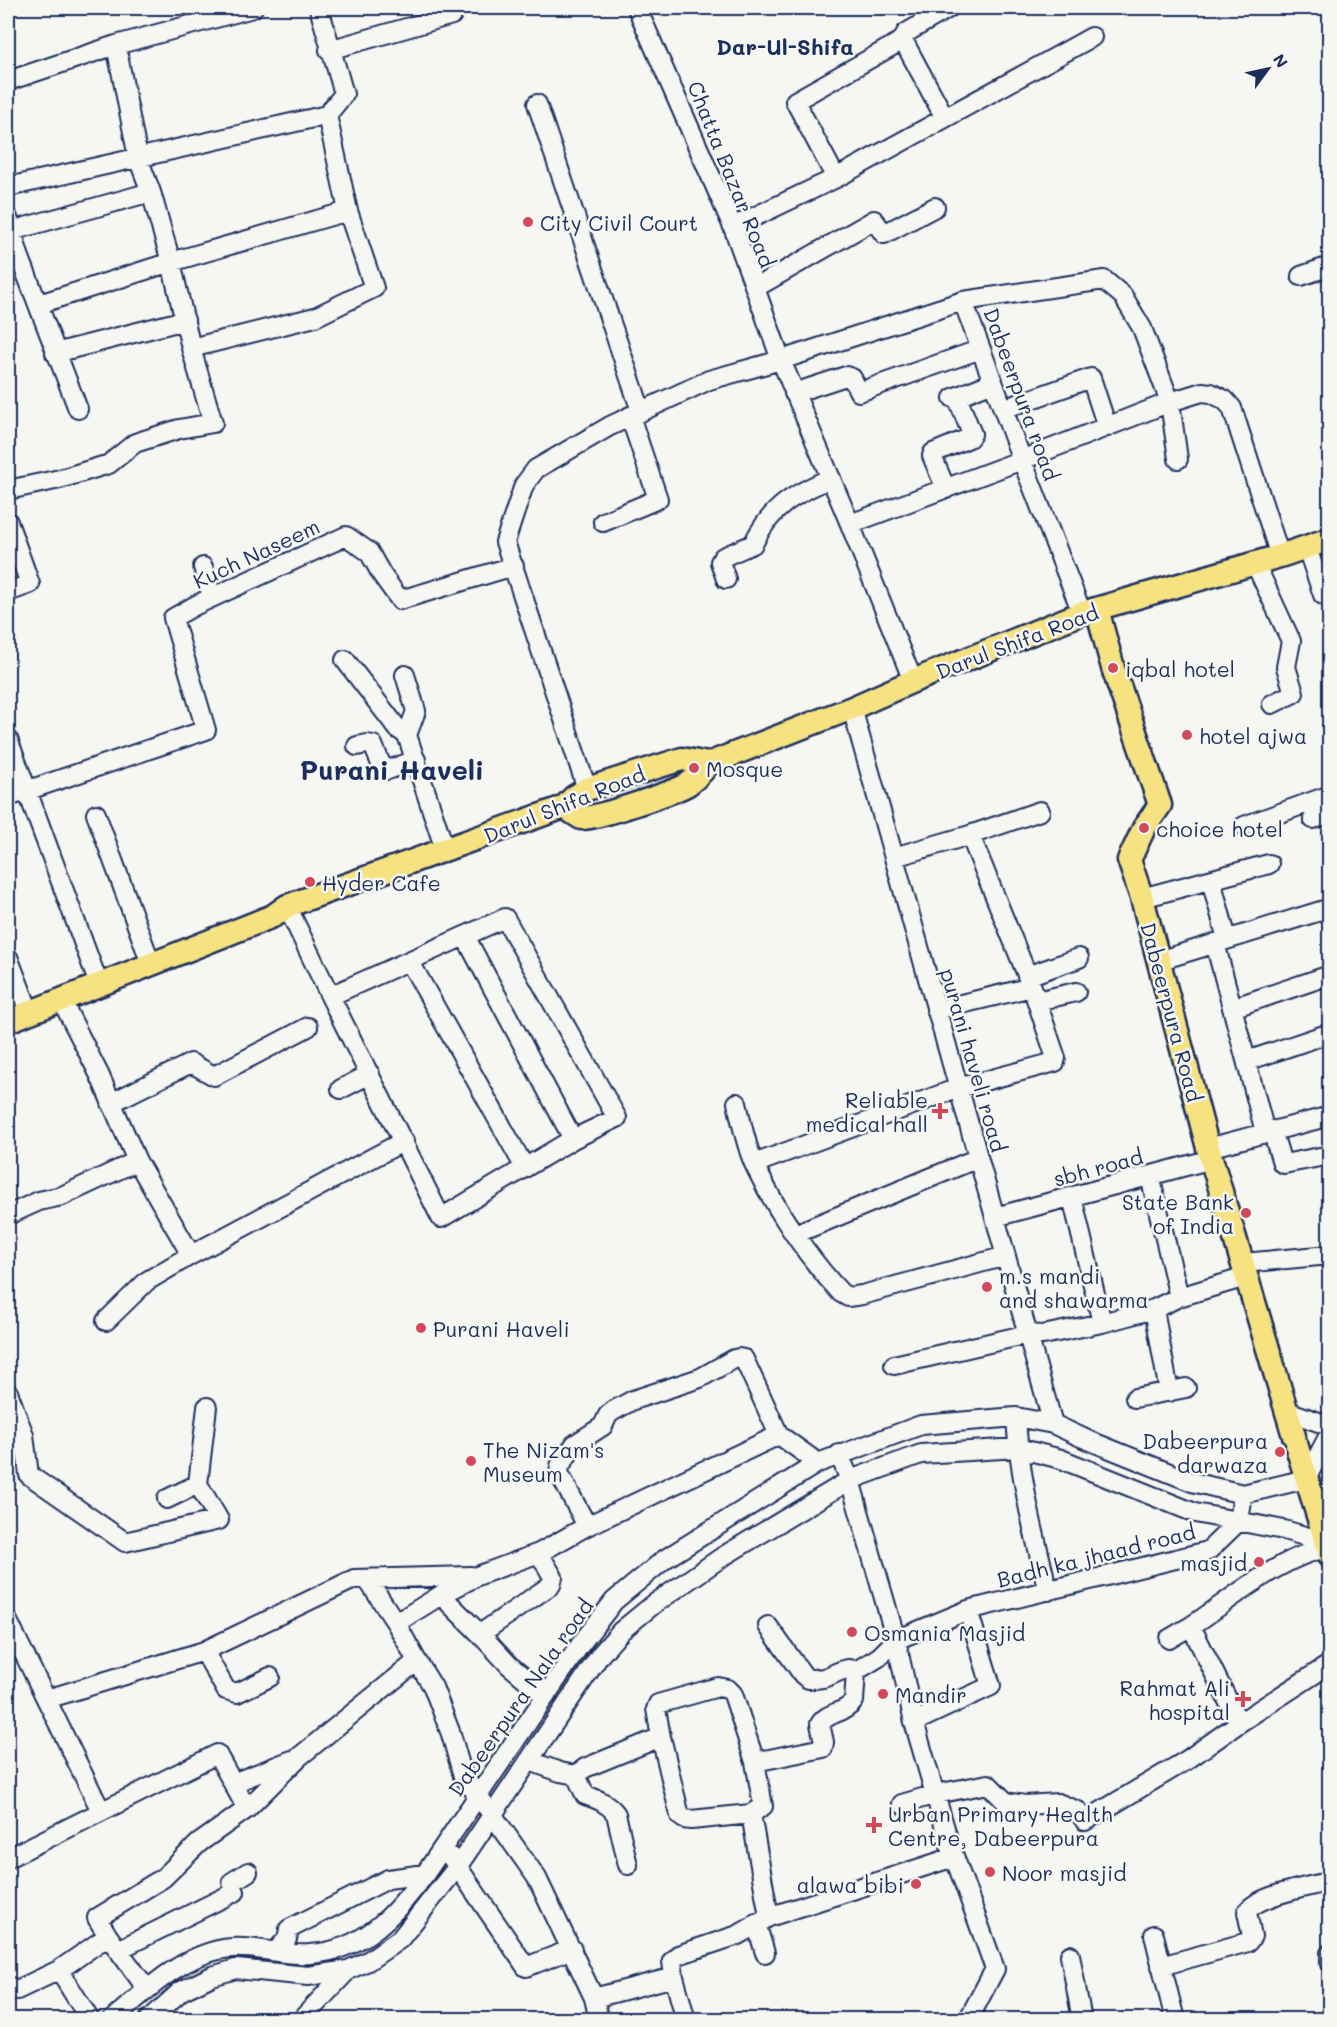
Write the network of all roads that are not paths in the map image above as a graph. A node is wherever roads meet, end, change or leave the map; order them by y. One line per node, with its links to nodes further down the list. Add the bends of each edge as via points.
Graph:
1 (253, 8): 8 (street)
2 (319, 8): 9 (street)
3 (451, 8): 9 (street, via 452,15)
4 (638, 8): 21 (street, Chatta Bazar Road)
5 (949, 8): 7 (street, via 906,33)
6 (1092, 37): 13 (street)
7 (903, 40): 13 (street); 15 (street, via 795,101)
8 (116, 45): 10 (street); 14 (street)
9 (330, 50): 12 (street, via 344,94)
10 (8, 81)
11 (537, 104): 39 (street)
12 (327, 115): 14 (street); 19 (street)
13 (945, 118): 15 (street)
14 (138, 158): 16 (street); 17 (street)
15 (836, 178): 21 (street)
16 (8, 187)
17 (152, 192): 20 (street); 23 (street)
18 (935, 207): 26 (street, via 884,234 874,220)
19 (348, 211): 23 (street); 30 (street, via 374,288 315,316)
20 (9, 224): 22 (street)
21 (733, 227): 26 (street, Chatta Bazar Road)
22 (13, 258): 28 (street)
23 (171, 262): 28 (street); 29 (street)
24 (1329, 266): 25 (street)
25 (1301, 276)
26 (755, 288): 33 (street, Chatta Bazar Road)
27 (963, 301): 31 (street, Dabeerpura road); 33 (street, Dabeerpura road); 36 (street, via 1104,280 1123,296 1142,328)
28 (39, 304): 32 (street)
29 (185, 320): 30 (street); 32 (street)
30 (191, 348): 45 (street, via 213,423 135,443 110,465)
31 (981, 349): 34 (street, Dabeerpura road); 35 (street, via 859,392 852,378 846,376)
32 (55, 353): 37 (street)
33 (781, 360): 35 (street, Chatta Bazar Road); 39 (street, Dabeerpura road, via 710,380)
34 (993, 382): 38 (street, Dabeerpura road); 44 (street, via 955,398 972,435 933,453)
35 (794, 393): 43 (street, Chatta Bazar Road)
36 (1170, 402): 40 (street); 41 (street); 51 (street, via 1202,392 1219,396 1232,408)
37 (78, 409)
38 (1003, 409): 40 (street, via 1091,378); 42 (street, Dabeerpura road)
39 (635, 413): 47 (street, via 658,499); 53 (street, Dabeerpura road, via 536,469 524,485 505,542)
40 (1107, 427): 42 (street)
41 (1178, 459)
42 (1022, 460): 44 (street); 59 (street, Dabeerpura road)
43 (831, 478): 48 (street, Chatta Bazar Road); 55 (street, via 795,494 771,515 753,544 723,557 720,562)
44 (946, 489): 48 (street)
45 (8, 490)
46 (8, 522): 56 (street, via 30,584)
47 (603, 522)
48 (850, 524): 62 (street, Chatta Bazar Road)
49 (1329, 539): 50 (main road, Darul Shifa Road)
50 (1307, 548): 51 (main road, Darul Shifa Road); 57 (street)
51 (1280, 556): 52 (main road, Darul Shifa Road)
52 (1255, 563): 59 (main road, Darul Shifa Road); 63 (street, via 1291,641 1286,667 1294,693)
53 (514, 566): 58 (street, Kuch Naseem, via 400,600 369,552 346,536); 70 (street, Dabeerpura road)
54 (203, 567): 58 (street)
55 (726, 579)
56 (8, 592)
57 (1323, 595)
58 (212, 597): 71 (street, Kuch Naseem, via 173,618 206,730)
59 (1082, 614): 62 (main road, Darul Shifa Road); 83 (main road, Dabeerpura Road, via 1097,609 1160,805 1129,860)
60 (345, 660): 65 (street, via 398,729)
61 (405, 675): 65 (street, via 416,711)
62 (913, 681): 64 (main road, Darul Shifa Road)
63 (1272, 704)
64 (852, 708): 69 (main road, Darul Shifa Road); 80 (street, purani haveli road)
65 (407, 735): 68 (street)
66 (8, 740): 71 (street)
67 (357, 746): 68 (street, via 373,745 388,770)
68 (416, 760): 79 (street)
69 (708, 764): 70 (main road, Darul Shifa Road, via 682,759); 74 (main road, via 687,784 599,815 581,818)
70 (587, 789): 74 (main road, Darul Shifa Road)
71 (26, 790): 73 (street); 93 (street)
72 (1329, 795): 77 (street)
73 (8, 797)
74 (564, 807): 79 (main road, Darul Shifa Road)
75 (1040, 811): 78 (street)
76 (96, 814): 88 (street)
77 (1244, 826)
78 (970, 835): 80 (street); 95 (street)
79 (445, 850): 84 (main road, Darul Shifa Road)
80 (894, 857): 101 (street, purani haveli road)
81 (1269, 864): 82 (street)
82 (1211, 880): 83 (street); 87 (street)
83 (1142, 898): 91 (main road, Dabeerpura Road)
84 (284, 907): 88 (main road, via 267,906 248,912); 97 (street); 98 (main road, Darul Shifa Road, via 273,916)
85 (1329, 910): 87 (street)
86 (465, 936): 92 (street); 113 (street); 113 (street, via 505,918 617,1118)
87 (1221, 941): 91 (street); 100 (street)
88 (147, 953): 93 (main road)
89 (8, 957): 99 (street)
90 (1079, 958): 95 (street)
91 (1158, 960): 115 (main road, Dabeerpura Road)
92 (410, 962): 97 (street); 120 (street)
93 (95, 974): 99 (main road)
94 (1329, 975): 100 (street)
95 (1032, 988): 96 (street); 101 (street); 107 (street, via 1055,1062)
96 (1076, 992)
97 (330, 996): 106 (street)
98 (61, 999): 102 (main road, Darul Shifa Road); 109 (street)
99 (16, 1004)
100 (1232, 1008): 105 (street)
101 (936, 1010): 107 (street, purani haveli road)
102 (8, 1021)
103 (308, 1027): 109 (street, via 214,1076 191,1063)
104 (1329, 1034): 105 (street)
105 (1247, 1060): 112 (street)
106 (370, 1074): 108 (street); 114 (street)
107 (958, 1088): 117 (street, purani haveli road); 119 (street)
108 (341, 1089)
109 (111, 1103): 118 (street)
110 (736, 1104): 119 (street)
111 (1329, 1116): 112 (street, sbh road)
112 (1269, 1131): 115 (street, sbh road); 116 (street, via 1284,1164)
113 (573, 1139): 120 (street)
114 (404, 1141): 120 (street, via 441,1218); 126 (street)
115 (1210, 1153): 121 (street, sbh road); 129 (main road, Dabeerpura Road)
116 (1329, 1155)
117 (978, 1158): 124 (street, purani haveli road); 125 (street)
118 (137, 1161): 123 (street, via 62,1196); 126 (street)
119 (754, 1164): 125 (street)
120 (525, 1168)
121 (1150, 1176): 122 (street, sbh road); 130 (street)
122 (1072, 1197): 124 (street, sbh road); 133 (street)
123 (8, 1215)
124 (995, 1217): 128 (street, purani haveli road)
125 (795, 1234): 128 (street, via 834,1286 848,1297)
126 (191, 1255): 132 (street, via 147,1281)
127 (1329, 1255): 129 (street)
128 (1006, 1256): 134 (street, purani haveli road)
129 (1244, 1270): 130 (street); 139 (main road, Dabeerpura Road)
130 (1179, 1297): 131 (street)
131 (1154, 1309): 133 (street); 137 (street, via 1177,1390)
132 (106, 1321)
133 (1102, 1323): 134 (street, via 1043,1335)
134 (1028, 1334): 135 (street); 141 (street, purani haveli road)
135 (894, 1365)
136 (8, 1392): 145 (street)
137 (1135, 1398)
138 (207, 1407): 151 (street)
139 (1287, 1411): 142 (street); 149 (main road, Dabeerpura Road)
140 (1016, 1416): 141 (street, Dabeerpura Nala road); 146 (street); 147 (street, Dabeerpura Nala road, via 921,1425)
141 (1053, 1424): 152 (street, Dabeerpura Nala road, via 1192,1482)
142 (1329, 1426)
143 (1329, 1433): 149 (street)
144 (779, 1435): 148 (street); 155 (street); 155 (street, via 744,1359 625,1404 608,1415 603,1426 575,1444 560,1466 559,1473)
145 (16, 1439): 151 (street, via 29,1475 125,1542 219,1520)
146 (1018, 1448): 150 (street, Dabeerpura Nala road, via 921,1454); 154 (street, Dabeerpura Nala road, via 1061,1459 1195,1513); 161 (street)
147 (839, 1454): 148 (street, Dabeerpura Nala road); 150 (street)
148 (818, 1462): 160 (street, Dabeerpura Nala road)
149 (1306, 1479): 152 (street, Dabeerpura Nala road); 156 (main road, Dabeerpura Road)
150 (850, 1480): 163 (street, Dabeerpura Nala road, via 722,1557); 171 (street)
151 (198, 1484): 153 (street)
152 (1243, 1494): 154 (street)
153 (167, 1499)
154 (1239, 1521): 156 (street, Dabeerpura Nala road, via 1308,1537); 161 (street, Badh ka jhaad road, via 1208,1551)
155 (587, 1526): 157 (street)
156 (1329, 1550): 168 (street, via 1305,1554 1238,1591)
157 (539, 1553): 158 (street); 169 (street, via 553,1577 551,1585)
158 (477, 1576): 159 (street); 162 (street)
159 (367, 1579): 166 (street); 172 (street, via 354,1579)
160 (636, 1581): 163 (street); 177 (street, Dabeerpura Nala road, via 614,1601)
161 (1048, 1591): 164 (street, Badh ka jhaad road)
162 (441, 1595): 166 (street); 169 (street)
163 (654, 1604): 183 (street, Dabeerpura Nala road, via 621,1630 600,1655)
164 (968, 1610): 171 (street, Badh ka jhaad road); 179 (street, via 991,1686)
165 (8, 1621): 178 (street)
166 (396, 1623): 173 (street)
167 (768, 1626): 175 (street, via 808,1679 845,1669)
168 (1191, 1626): 170 (street); 180 (street)
169 (480, 1634): 177 (street)
170 (1169, 1639)
171 (896, 1640): 175 (street, Badh ka jhaad road, via 879,1657); 179 (street)
172 (204, 1651): 176 (street, via 226,1690 237,1692); 178 (street)
173 (417, 1661): 182 (street); 188 (street, via 433,1687 463,1776)
174 (1329, 1664): 180 (street)
175 (856, 1671): 184 (street, via 854,1701 846,1710 826,1716 820,1724 823,1748)
176 (270, 1677)
177 (546, 1696): 188 (street, Dabeerpura Nala road)
178 (47, 1699): 191 (street)
179 (914, 1722): 187 (street)
180 (1239, 1723): 187 (street, via 1187,1760 1084,1821 1078,1811 1058,1803 1006,1802 988,1784)
181 (661, 1737): 184 (street, via 658,1704 723,1687 735,1700); 185 (street); 193 (street, via 680,1816 691,1820)
182 (299, 1757): 186 (street); 190 (street)
183 (530, 1761): 185 (street); 192 (street, Dabeerpura Nala road)
184 (755, 1762): 193 (street, via 763,1806)
185 (576, 1774): 197 (street, via 585,1795 604,1803 616,1814)
186 (233, 1783): 190 (street); 191 (street, via 217,1754)
187 (936, 1794): 189 (street); 195 (street)
188 (478, 1796): 192 (street); 194 (street, Dabeerpura Nala road)
189 (902, 1804)
190 (247, 1809): 204 (street, via 199,1843 163,1878 97,1918)
191 (101, 1811): 196 (street)
192 (492, 1814): 198 (street, Dabeerpura Nala road); 205 (street, via 537,1878)
193 (751, 1814): 202 (street)
194 (444, 1848): 198 (street); 200 (street, Dabeerpura Nala road)
195 (954, 1857): 202 (street); 227 (street, via 995,1969)
196 (8, 1858)
197 (628, 1864)
198 (458, 1866): 205 (street, via 526,1967); 213 (street, Dabeerpura Nala road, via 400,1939)
199 (248, 1872): 204 (street, via 232,1882 235,1892)
200 (425, 1874): 206 (street, via 388,1879 290,1929); 206 (street, Dabeerpura Nala road, via 402,1905 376,1930 356,1942 310,1954)
201 (1329, 1881): 211 (street, via 1250,1907 1247,1912 1252,1936 1248,1942)
202 (762, 1920): 207 (street); 216 (street, via 738,1935 675,1958)
203 (1154, 1935): 211 (street)
204 (113, 1943): 212 (street); 218 (street)
205 (572, 1949): 220 (street)
206 (281, 1952): 214 (street, Dabeerpura Nala road, via 231,1948 199,1956); 215 (street)
207 (765, 1953)
208 (1329, 1953): 210 (street)
209 (1070, 1955): 228 (street)
210 (1329, 1963)
211 (1161, 1966): 229 (street)
212 (59, 1970): 217 (street, via 17,1990); 221 (street)
213 (348, 1970): 215 (street, Dabeerpura Nala road, via 308,1976); 224 (street)
214 (170, 1972): 218 (street, Dabeerpura Nala road); 219 (street)
215 (285, 1974): 219 (street, Dabeerpura Nala road, via 236,1969)
216 (674, 1977): 220 (street); 226 (street)
217 (8, 1986)
218 (147, 1989): 222 (street, Dabeerpura Nala road)
219 (181, 1991): 223 (street, Dabeerpura Nala road)
220 (594, 1998): 225 (street)
221 (90, 2019)
222 (112, 2019)
223 (149, 2019)
224 (301, 2019)
225 (599, 2019)
226 (686, 2019)
227 (968, 2019)
228 (1082, 2019)
229 (1175, 2019)

